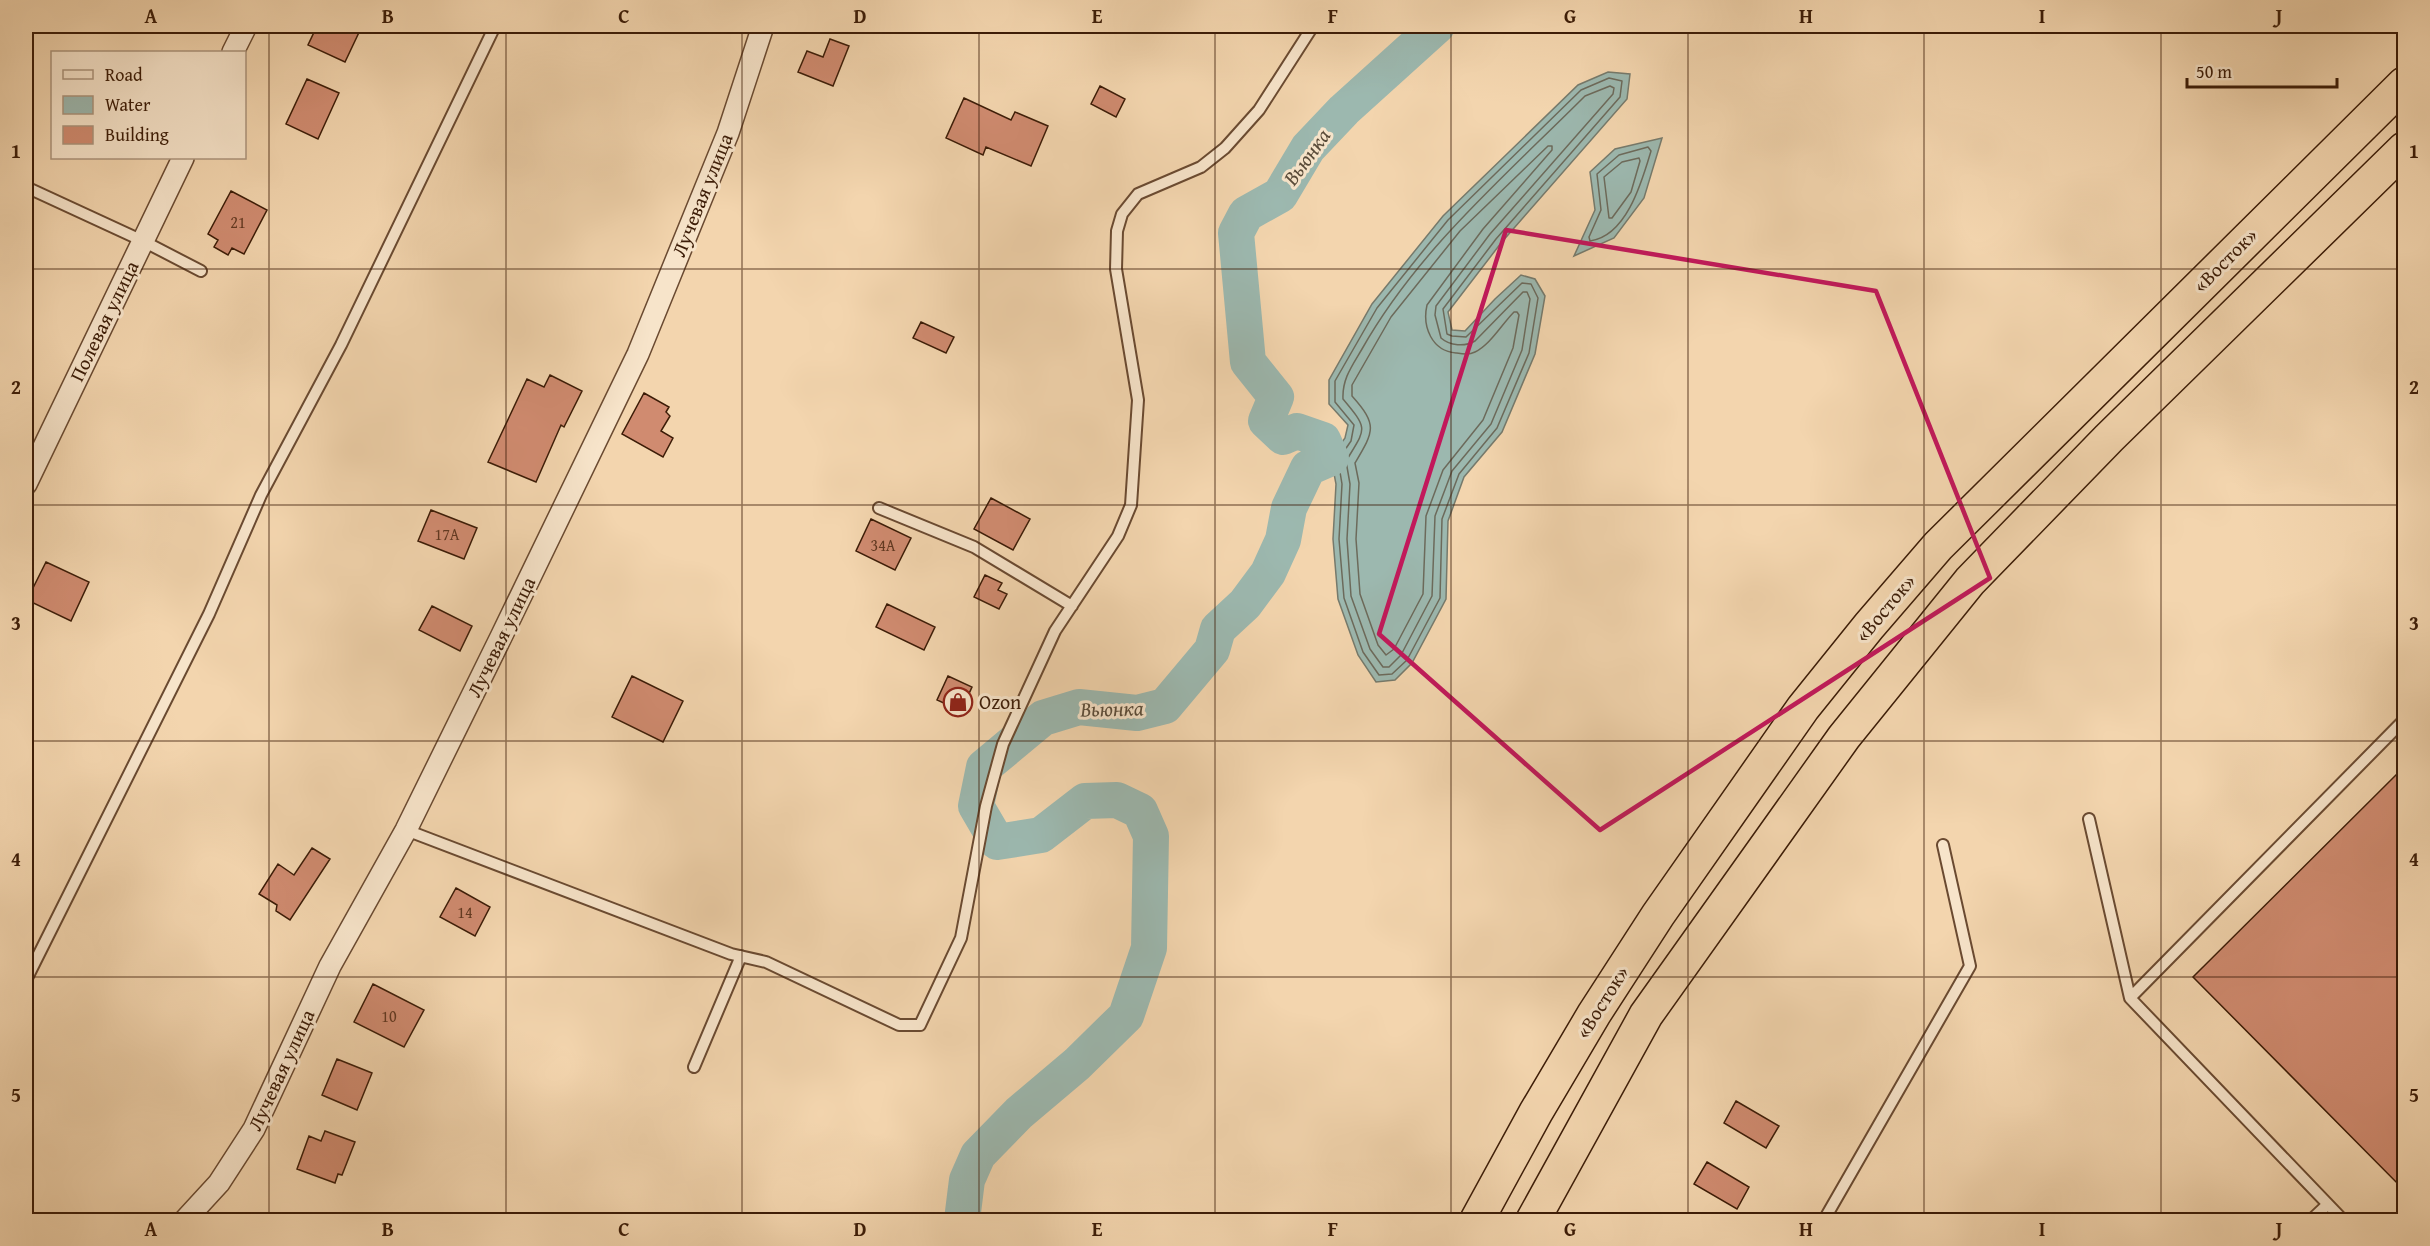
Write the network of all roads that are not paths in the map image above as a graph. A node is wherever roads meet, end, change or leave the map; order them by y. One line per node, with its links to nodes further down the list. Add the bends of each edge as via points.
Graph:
1 (246, 26): 5 (street)
2 (495, 26): 20 (lane, via 341,345 261,495 209,614)
3 (763, 26): 17 (street, Лучевая улица, via 728,133 638,354)
4 (1313, 26): 14 (lane, via 1259,110 1225,148 1201,167 1138,194 1122,214 1117,231 1116,269 1138,400 1131,505 1118,536)
5 (234, 51)
6 (2404, 84): 25 (highway, «Восток», via 1938,546 1869,626 1803,708 1658,915 1594,1014)
7 (2404, 149): 26 (highway, via 2109,438 1970,581 1844,737 1646,1015)
8 (183, 159): 10 (street, Полевая улица)
9 (26, 187): 10 (lane)
10 (143, 241): 11 (lane); 12 (street, Полевая улица)
11 (201, 271)
12 (26, 484)
13 (879, 508): 14 (lane, via 974,548)
14 (1072, 606): 19 (lane, via 1055,631 1004,744 986,806 961,938 920,1025 899,1025 766,962)
15 (2404, 720): 21 (lane)
16 (2089, 819): 21 (lane)
17 (406, 830): 19 (lane); 24 (street, Лучевая улица, via 330,966 254,1129 219,1182)
18 (1943, 844): 27 (lane, via 1970,966)
19 (741, 956): 22 (lane)
20 (26, 980)
21 (2130, 998): 23 (lane)
22 (694, 1067)
23 (2327, 1205): 28 (lane); 29 (lane)
24 (186, 1221)
25 (1477, 1221)
26 (1533, 1221)
27 (1824, 1221)
28 (2311, 1221)
29 (2343, 1221)

